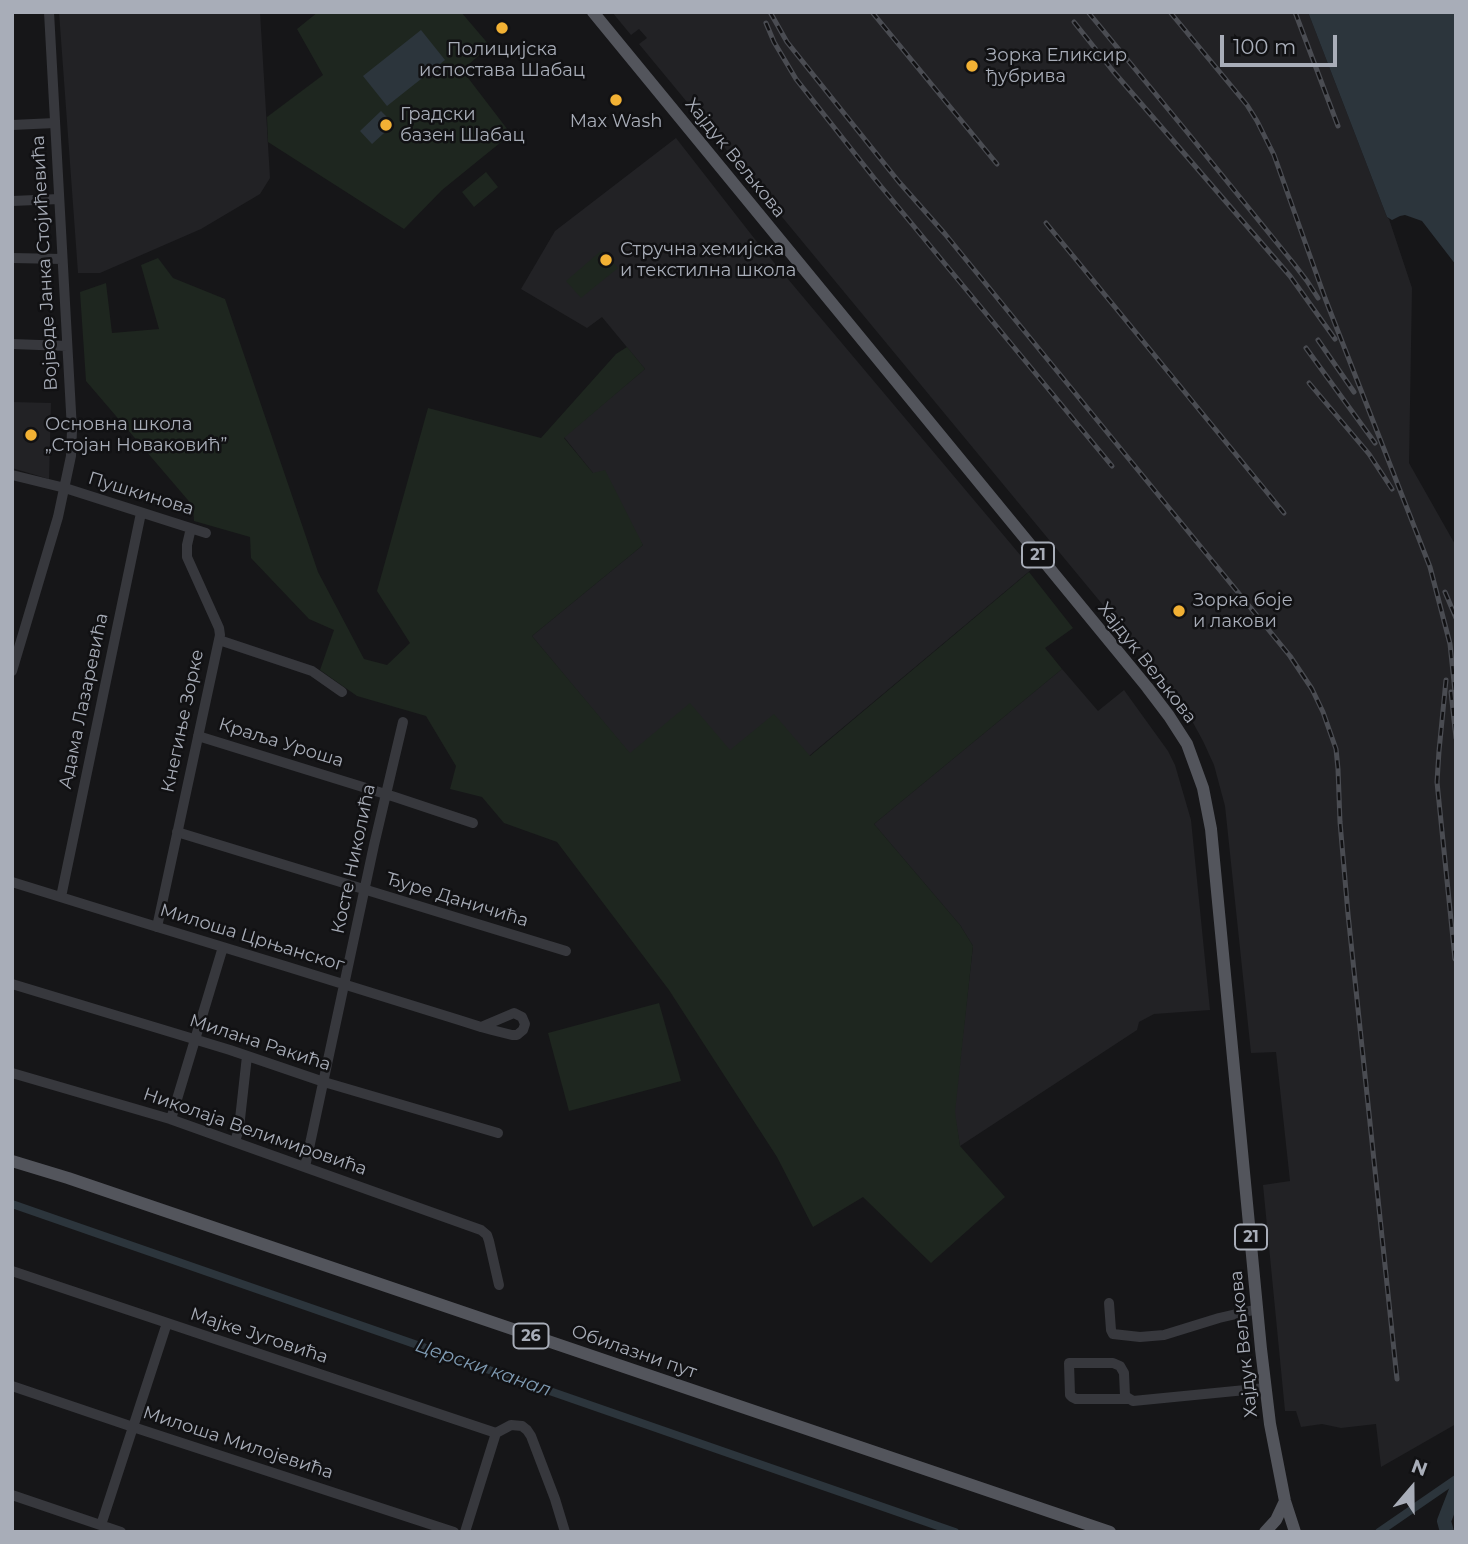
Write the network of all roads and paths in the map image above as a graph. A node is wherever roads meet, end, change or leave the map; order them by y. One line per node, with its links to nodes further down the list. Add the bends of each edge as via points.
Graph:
1 (49, 12): 3 (street, Војводе Јанка Стојићевића)
2 (593, 12): 45 (main road, Хајдук Вељкова / 21, via 1182,735 1199,775 1210,829)
3 (55, 123): 4 (street); 5 (street, Војводе Јанка Стојићевића)
4 (12, 125)
5 (59, 199): 6 (street); 8 (street, Војводе Јанка Стојићевића)
6 (12, 201)
7 (12, 258): 8 (street)
8 (62, 259): 10 (street, Војводе Јанка Стојићевића)
9 (12, 344): 10 (street)
10 (67, 346): 12 (street, Војводе Јанка Стојићевића, via 72,430)
11 (12, 475): 12 (street, Пушкинова)
12 (65, 488): 13 (street, Пушкинова); 17 (street, Војводе Јанка Стојићевића)
13 (141, 513): 14 (street, Пушкинова); 26 (street, Адама Лазаревића)
14 (191, 528): 15 (street, Пушкинова); 16 (street, Кнегиње Зорке, via 187,557 219,628)
15 (206, 533)
16 (219, 640): 18 (street, via 312,671); 20 (street, Кнегиње Зорке)
17 (12, 671)
18 (342, 692)
19 (403, 722): 21 (street, Косте Николића)
20 (198, 736): 21 (street, Краља Уроша); 23 (street, Кнегиње Зорке)
21 (386, 794): 22 (street, Краља Уроша); 25 (street, Косте Николића)
22 (473, 823)
23 (177, 832): 25 (street, Ђуре Даничића); 27 (street, Кнегиње Зорке)
24 (12, 882): 26 (street, Милоша Црњанског)
25 (365, 890): 29 (street, Ђуре Даничића); 31 (street, Косте Николића)
26 (61, 897): 27 (street, Милоша Црњанског)
27 (157, 927): 28 (street, Милоша Црњанског)
28 (223, 947): 31 (street, Милоша Црњанског); 33 (street)
29 (566, 951)
30 (12, 984): 33 (street, Милана Ракића)
31 (345, 984): 32 (street, Милоша Црњанског); 36 (street, Косте Николића)
32 (481, 1027)
33 (195, 1040): 34 (street, Милана Ракића); 37 (street)
34 (247, 1056): 36 (street, Милана Ракића); 39 (street)
35 (12, 1073): 37 (street, Николаја Велимировића)
36 (324, 1082): 38 (street, Милана Ракића); 41 (street, Косте Николића)
37 (171, 1119): 39 (street, Николаја Велимировића)
38 (498, 1133)
39 (235, 1142): 41 (street, Николаја Велимировића)
40 (12, 1159): 59 (main road, Обилазни пут / 26)
41 (305, 1167): 43 (street, Николаја Велимировића, via 484,1231)
42 (12, 1271): 46 (street, Мајке Југовића)
43 (499, 1285)
44 (1109, 1303): 45 (street, via 1113,1334 1140,1337 1164,1335)
45 (1258, 1309): 48 (main road, Хајдук Вељкова / 21)
46 (167, 1323): 50 (street); 51 (street, Мајке Југовића)
47 (12, 1385): 50 (street, Милоша Милојевића)
48 (1266, 1388): 49 (street, via 1137,1402); 53 (main road, Хајдук Вељкова / 21)
49 (1127, 1399): 49 (street, via 1120,1366 1069,1363 1072,1397)
50 (133, 1427): 54 (street); 56 (street, Милоша Милојевића)
51 (496, 1433): 57 (street); 58 (street, via 511,1425 527,1430)
52 (12, 1495): 54 (street)
53 (1285, 1501): 60 (main road); 61 (main road, 21)
54 (101, 1525): 55 (street)
55 (121, 1532)
56 (454, 1532)
57 (465, 1532)
58 (565, 1532)
59 (1110, 1532)
60 (1265, 1532)
61 (1295, 1532)

